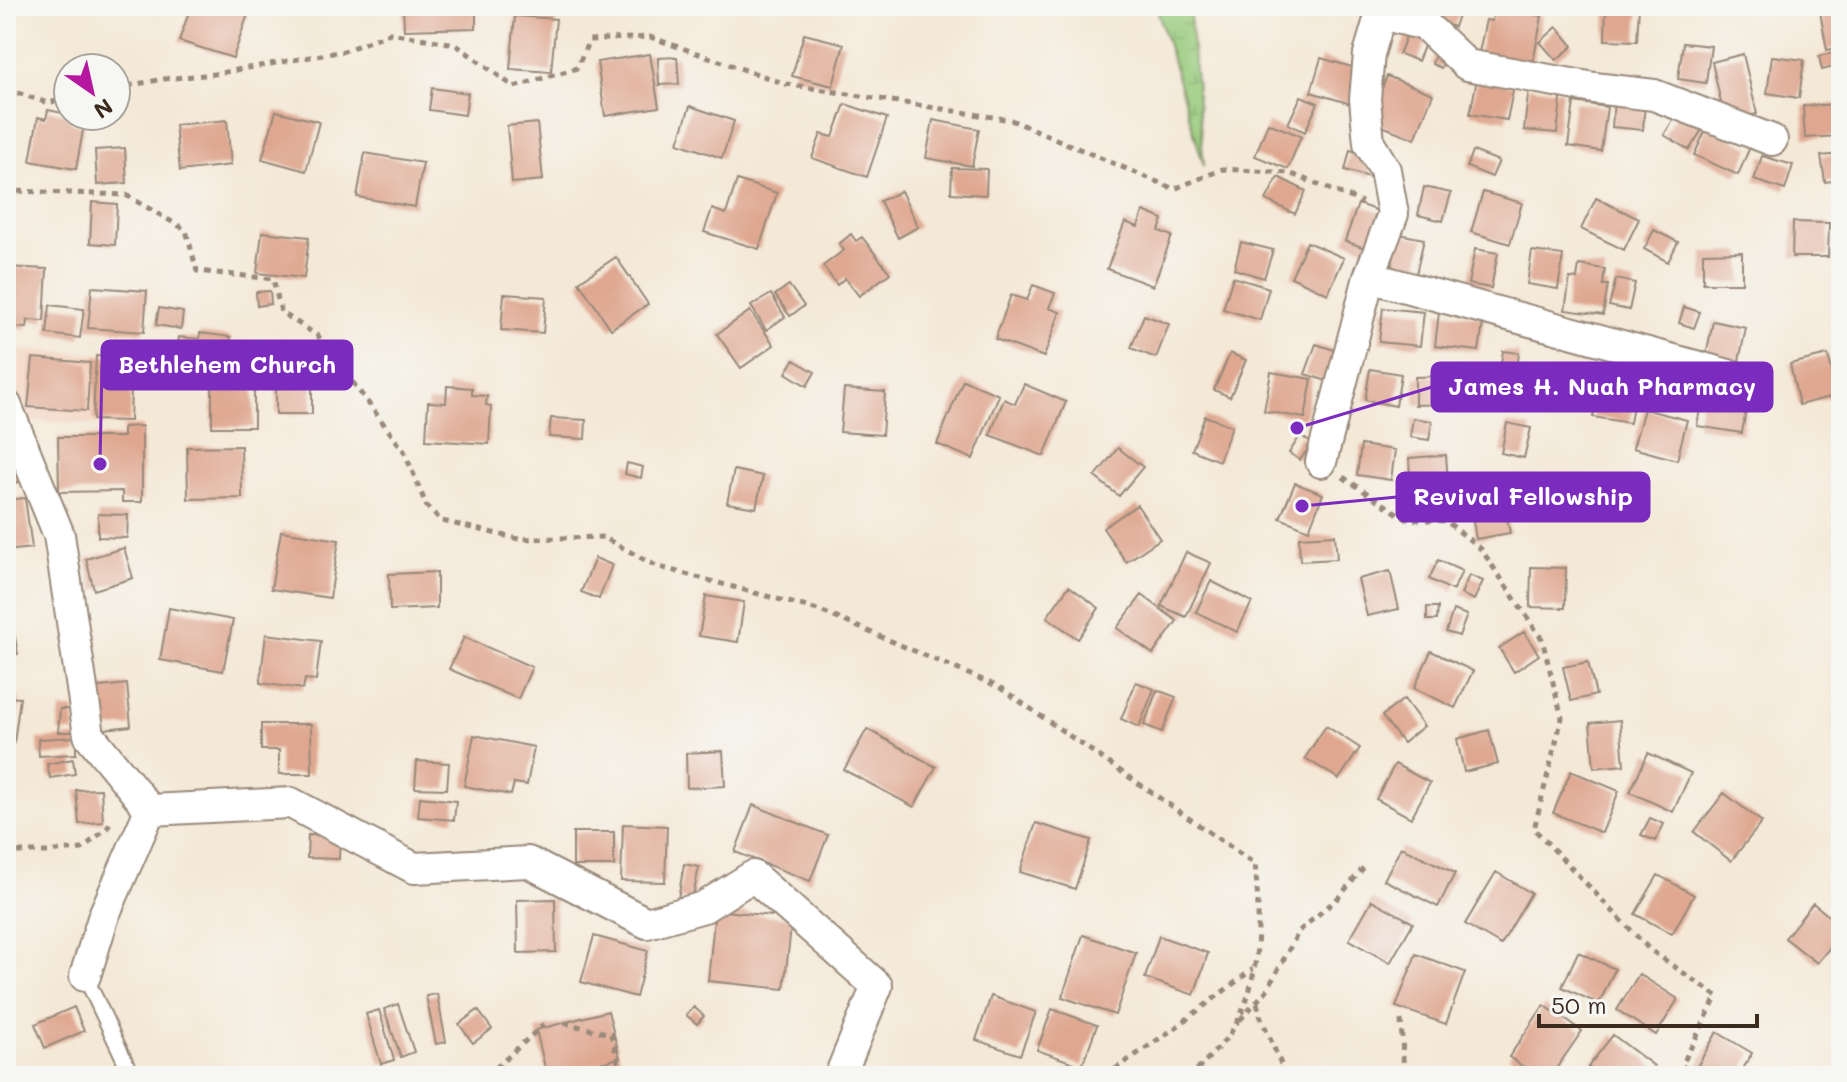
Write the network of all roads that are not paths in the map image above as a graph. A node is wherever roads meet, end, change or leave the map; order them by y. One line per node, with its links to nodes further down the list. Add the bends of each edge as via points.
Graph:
1 (1382, 10): 2 (street, via 1425,25 1467,65 1654,95); 3 (street, via 1369,54 1365,99 1369,143 1385,170 1393,214)
2 (1772, 140)
3 (1369, 277): 4 (street); 6 (street)
4 (1743, 379)
5 (6, 405): 7 (street, via 59,535 89,735)
6 (1321, 462)
7 (150, 810): 8 (street, via 104,915); 10 (street, via 291,803 414,868 528,862 647,923 704,907 753,876 877,986)
8 (85, 976): 9 (lane)
9 (132, 1076)
10 (840, 1076)

